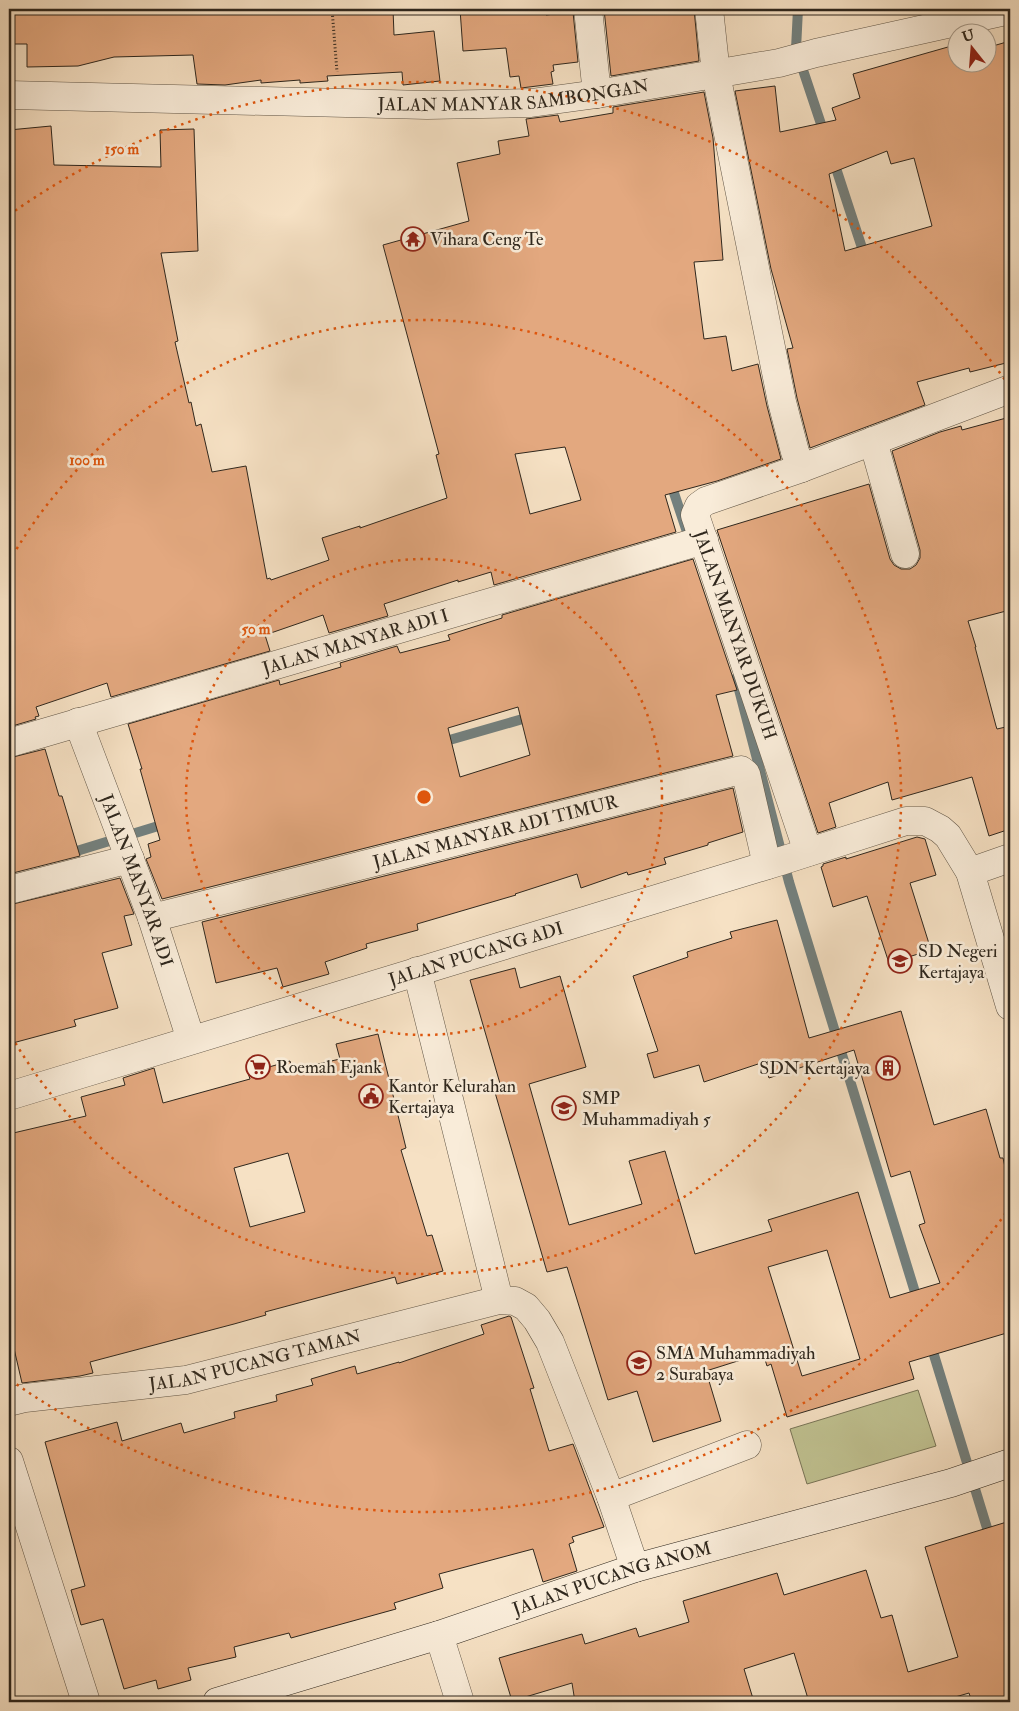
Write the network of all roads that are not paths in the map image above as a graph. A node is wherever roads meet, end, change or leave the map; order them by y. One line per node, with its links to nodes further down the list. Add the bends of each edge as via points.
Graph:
1 (588, 9): 5 (street)
2 (709, 9): 4 (street)
3 (1010, 10): 4 (street, JALAN MANYAR SAMBONGAN)
4 (716, 74): 5 (street, JALAN MANYAR SAMBONGAN); 9 (street, via 782,402)
5 (597, 94): 6 (street, JALAN MANYAR SAMBONGAN, via 531,103 428,105)
6 (9, 95)
7 (1010, 389): 8 (street, JALAN MANYAR DUKUH)
8 (873, 440): 9 (street, JALAN MANYAR DUKUH); 11 (street)
9 (799, 460): 10 (street, JALAN MANYAR DUKUH, via 702,503 695,515)
10 (692, 543): 12 (street, JALAN MANYAR ADI I); 15 (street, JALAN MANYAR DUKUH)
11 (904, 554)
12 (78, 722): 13 (street, JALAN MANYAR ADI I); 14 (street, JALAN MANYAR ADI)
13 (9, 743)
14 (129, 856): 18 (street); 19 (street, JALAN MANYAR ADI)
15 (789, 858): 17 (street, JALAN PUCANG ADI, via 906,821 925,821 948,836); 19 (street, JALAN MANYAR ADI TIMUR, via 741,770); 20 (street, JALAN PUCANG ADI)
16 (1010, 858): 17 (street)
17 (970, 872): 21 (street)
18 (9, 890)
19 (152, 918): 22 (street, JALAN MANYAR ADI)
20 (417, 972): 22 (street, JALAN PUCANG ADI); 24 (street)
21 (1010, 1006)
22 (191, 1040): 23 (street, JALAN PUCANG ADI)
23 (9, 1096)
24 (499, 1300): 25 (street, JALAN PUCANG TAMAN, via 186,1380); 29 (street, JALAN PUCANG TAMAN, via 515,1301 538,1320 550,1342)
25 (9, 1402)
26 (747, 1445): 29 (street)
27 (9, 1461): 32 (street)
28 (1004, 1465): 30 (street, JALAN PUCANG ANOM, via 951,1483)
29 (611, 1497): 30 (street, JALAN PUCANG TAMAN)
30 (635, 1568): 31 (street, JALAN PUCANG ANOM)
31 (440, 1635): 33 (street, JALAN PUCANG ANOM); 34 (street)
32 (86, 1702)
33 (216, 1702)
34 (460, 1702)

